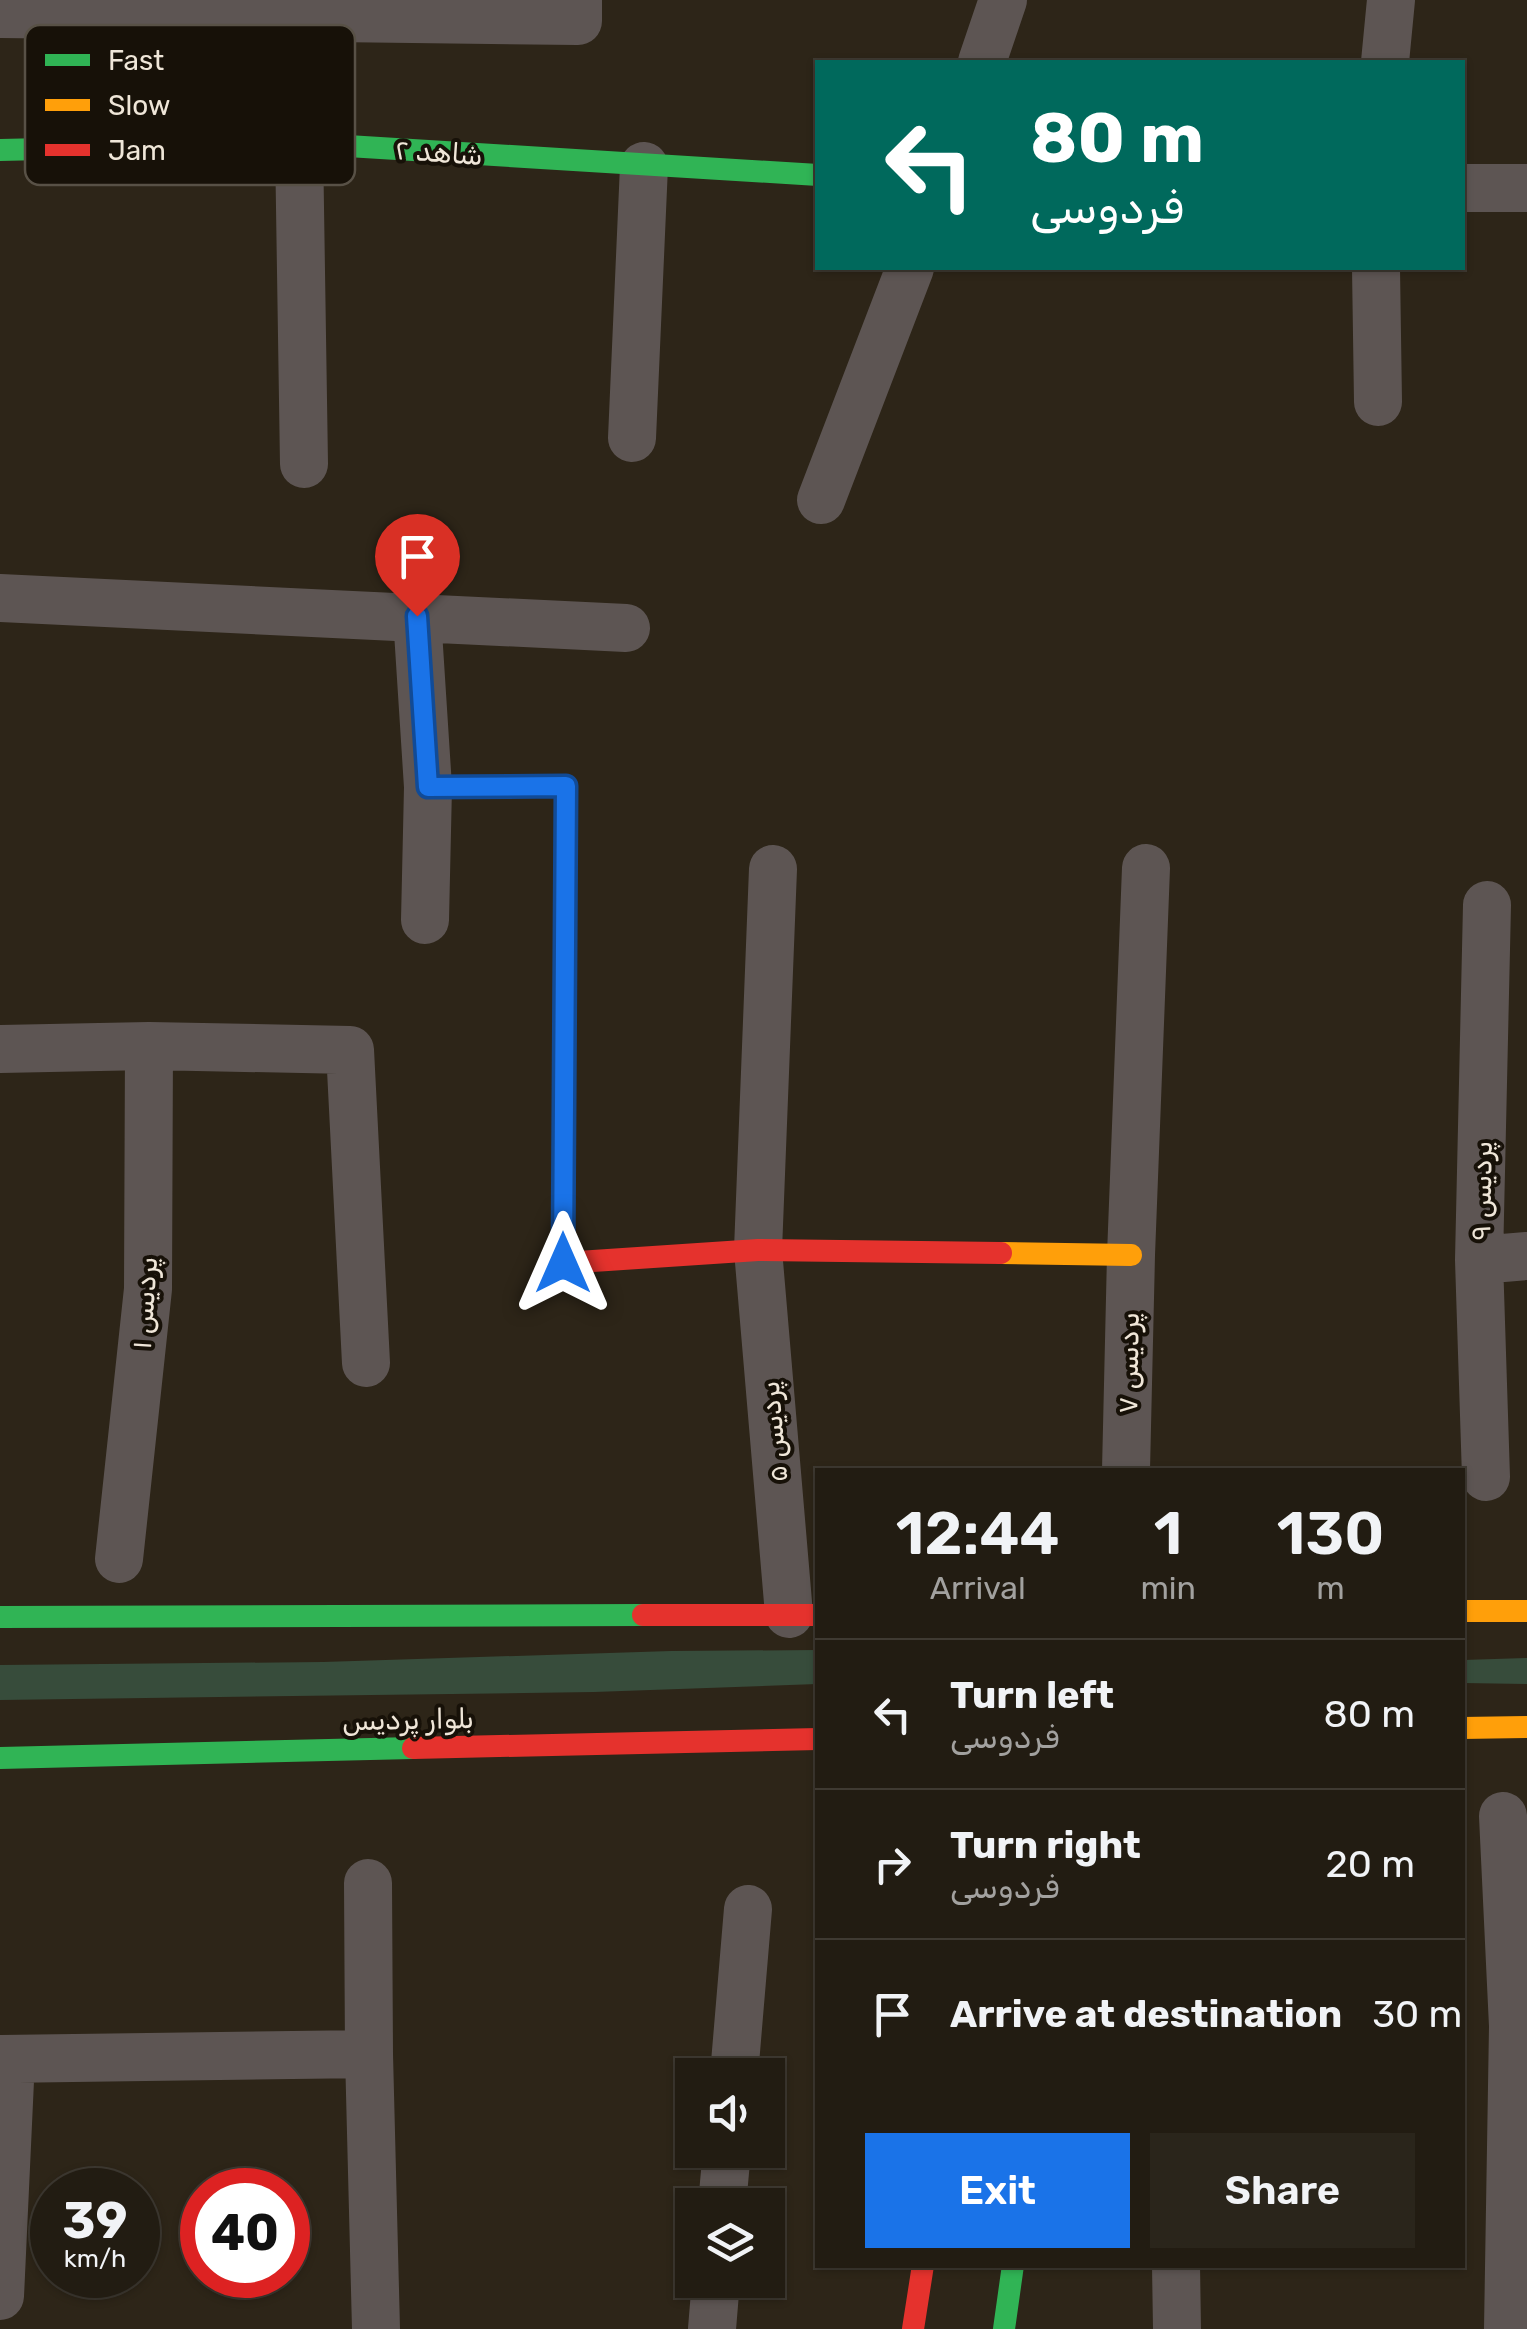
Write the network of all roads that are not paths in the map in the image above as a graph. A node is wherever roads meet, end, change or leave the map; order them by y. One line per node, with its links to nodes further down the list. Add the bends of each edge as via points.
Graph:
1 (1002, 0): 5 (street)
2 (1391, 0): 6 (street)
3 (578, 11): 4 (street)
4 (0, 14)
5 (983, 60)
6 (1386, 60)
7 (355, 147): 10 (street, شاهد ۲)
8 (25, 149): 9 (street, شاهد ۲)
9 (0, 150)
10 (644, 166): 11 (street, شاهد ۲); 18 (street)
11 (815, 175)
12 (300, 185): 19 (street)
13 (1465, 188): 14 (street)
14 (1527, 188)
15 (909, 270): 20 (street)
16 (1376, 270): 17 (street)
17 (1378, 402)
18 (632, 438)
19 (304, 464)
20 (821, 500)
21 (0, 598): 22 (street)
22 (417, 616): 23 (street); 24 (street)
23 (626, 628)
24 (428, 787): 28 (street); 31 (street, via 566,786 563,1263)
25 (1146, 868): 32 (street, پردیس ۷)
26 (772, 869): 31 (street, پردیس ۵)
27 (1487, 904): 34 (street, پردیس ۹)
28 (425, 920)
29 (149, 1046): 30 (street); 35 (street, via 350,1050); 38 (street, پردیس ۱, via 148,1289)
30 (0, 1048)
31 (758, 1250): 32 (street); 41 (street, پردیس ۵)
32 (1130, 1255): 36 (street, پردیس ۷)
33 (1527, 1256): 34 (street)
34 (1479, 1260): 37 (street, پردیس ۹)
35 (366, 1363)
36 (1126, 1468)
37 (1486, 1477)
38 (118, 1559)
39 (1527, 1610): 40 (street)
40 (1465, 1611)
41 (803, 1614): 42 (street)
42 (0, 1617)
43 (1527, 1726): 44 (street)
44 (1465, 1728)
45 (815, 1739): 46 (street, بلوار پردیس)
46 (0, 1758)
47 (1504, 1816): 50 (street)
48 (368, 1884): 51 (street)
49 (748, 1909): 52 (street)
50 (1520, 2026): 64 (street)
51 (369, 2054): 53 (street); 59 (street)
52 (735, 2058)
53 (5, 2059): 57 (street)
54 (922, 2268): 61 (street)
55 (1013, 2268): 62 (street)
56 (1176, 2268): 63 (street)
57 (0, 2296)
58 (715, 2298): 60 (street)
59 (376, 2329)
60 (712, 2329)
61 (913, 2329)
62 (1004, 2329)
63 (1177, 2329)
64 (1508, 2329)

